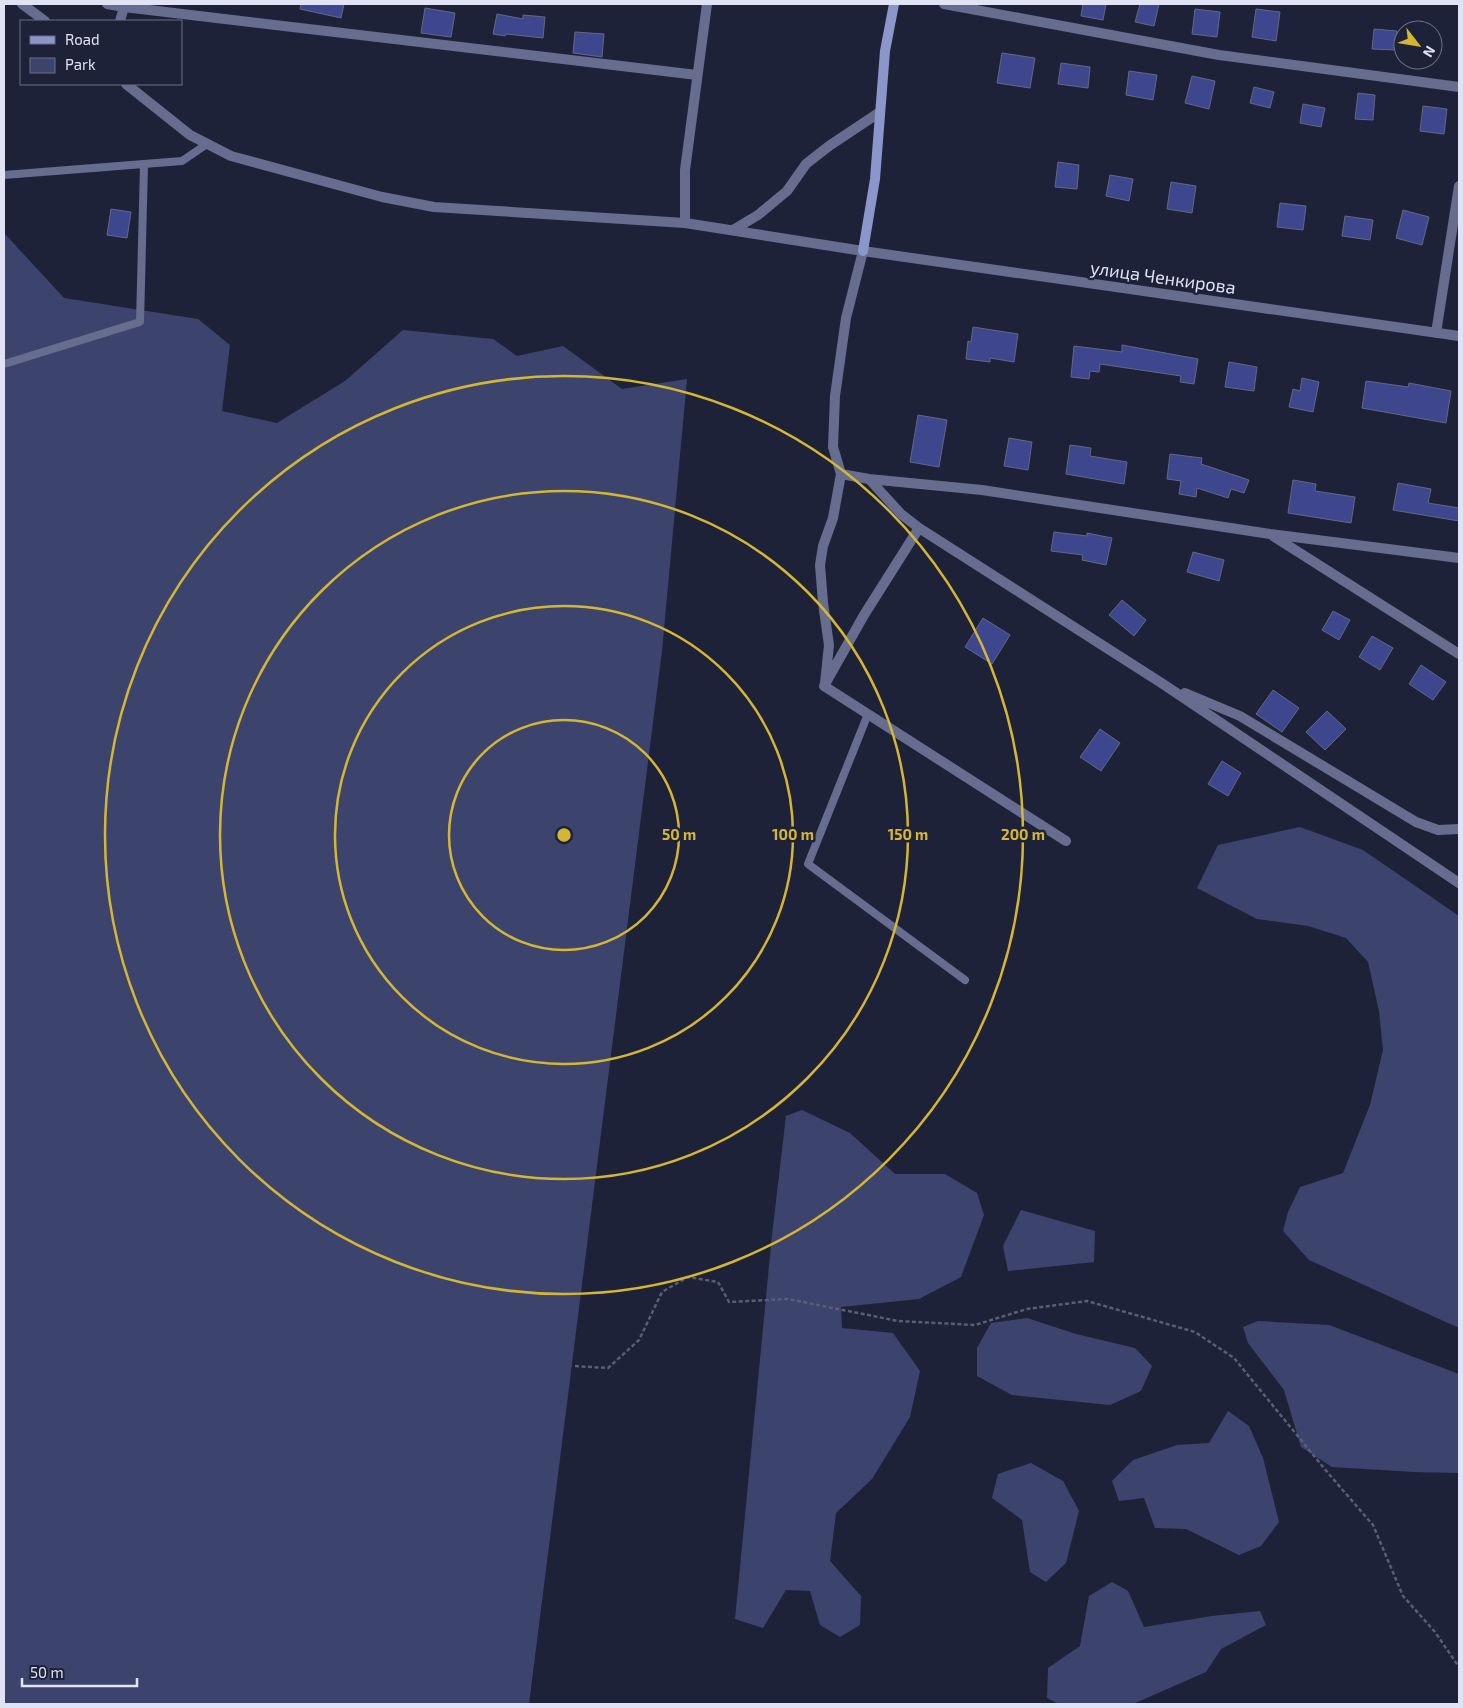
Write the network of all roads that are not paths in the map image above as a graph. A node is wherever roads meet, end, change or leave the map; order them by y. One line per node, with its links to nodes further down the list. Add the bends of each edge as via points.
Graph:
1 (22, 4): 7 (street)
2 (107, 4): 6 (street)
3 (707, 4): 9 (street)
4 (894, 4): 12 (street, via 884,51)
5 (944, 4): 11 (street, via 1219,55)
6 (124, 7): 8 (street); 9 (street)
7 (44, 20)
8 (120, 20)
9 (698, 75): 17 (street, via 685,170)
10 (127, 85): 13 (street, улица Ченкирова, via 190,135)
11 (1459, 87)
12 (880, 112): 18 (street, via 828,146 806,164 787,191); 19 (street, via 875,179)
13 (208, 144): 14 (lane, via 182,161); 17 (street, улица Ченкирова, via 231,156 382,197 434,207)
14 (144, 165): 15 (lane); 22 (lane, via 140,322)
15 (4, 175)
16 (1459, 186): 20 (street)
17 (685, 223): 18 (street, улица Ченкирова)
18 (733, 230): 19 (street, улица Ченкирова)
19 (862, 251): 20 (street, улица Ченкирова); 23 (street, via 846,318 835,396 833,447)
20 (1436, 333): 21 (street, улица Ченкирова)
21 (1459, 336)
22 (4, 364)
23 (840, 474): 24 (street); 30 (street, via 833,518 820,566 829,645)
24 (869, 479): 25 (street, via 901,514); 26 (street, via 982,490)
25 (919, 528): 29 (street); 30 (street)
26 (1270, 534): 27 (street); 28 (street)
27 (1459, 558)
28 (1459, 654)
29 (1164, 684): 32 (street, via 1240,716 1416,822 1438,830); 34 (street)
30 (824, 686): 31 (street)
31 (868, 714): 33 (street); 35 (lane, via 808,864)
32 (1459, 829)
33 (1066, 841)
34 (1459, 884)
35 (965, 980)

